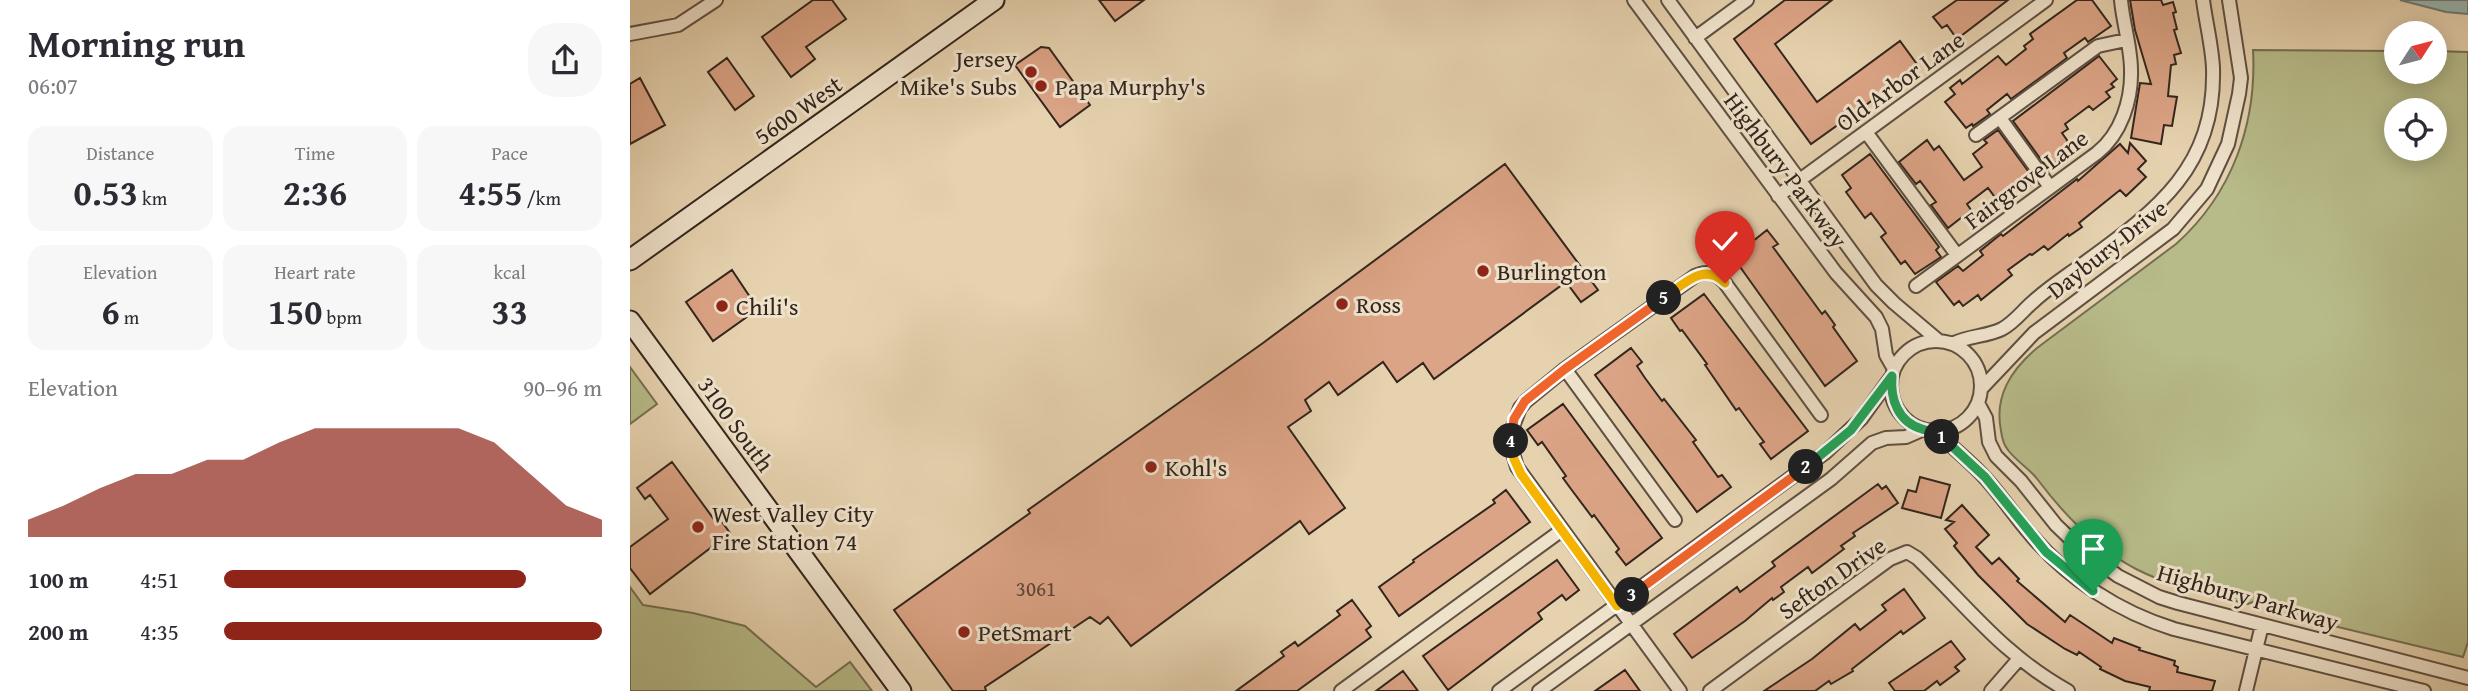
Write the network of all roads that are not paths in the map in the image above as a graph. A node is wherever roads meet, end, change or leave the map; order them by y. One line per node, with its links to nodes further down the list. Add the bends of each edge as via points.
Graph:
1 (716, 0): 10 (street, via 678,25)
2 (994, 0): 20 (main road, 5600 West)
3 (1634, 0): 18 (street, Highbury Parkway)
4 (1668, 0): 11 (street, Highbury Parkway)
5 (1747, 0): 11 (street)
6 (2046, 0): 14 (street, Old Arbor Lane)
7 (2121, 0): 12 (street, Fairgrove Lane)
8 (2203, 0): 23 (street, Daybury Drive, via 2213,59 2211,98 2200,144 2181,179 2147,216 2041,295 2012,323 1992,333)
9 (2229, 0): 26 (street, Daybury Drive, via 2241,78 2228,144 2207,189 2173,229 2034,333)
10 (630, 34)
11 (1695, 38): 16 (street, Highbury Parkway)
12 (2126, 40): 13 (street, via 2098,46); 17 (street, Fairgrove Lane, via 2131,75 2119,127 2104,147)
13 (2000, 118): 15 (street); 17 (street)
14 (1866, 132): 16 (street, Old Arbor Lane); 19 (street)
15 (1976, 135)
16 (1798, 181): 18 (street, Old Arbor Lane); 23 (street, Highbury Parkway, via 1876,285)
17 (2050, 187): 19 (street, Fairgrove Lane)
18 (1779, 196): 25 (street, Highbury Parkway, via 1847,288 1876,317)
19 (1957, 256): 21 (street, Fairgrove Lane)
20 (630, 260)
21 (1916, 286)
22 (630, 321): 39 (main road, 3100 South)
23 (1945, 343): 25 (street, via 1927,342 1907,351); 26 (street, via 1964,351 1973,362)
24 (1565, 369): 28 (street, via 1695,276 1713,274 1725,283); 31 (street); 32 (street, via 1520,408 1511,438 1521,474)
25 (1893, 373): 29 (street, via 1891,390 1900,415); 33 (street, via 1841,440)
26 (1981, 389): 27 (street)
27 (1978, 403): 30 (street, via 1966,420); 35 (street, Highbury Parkway, via 1996,456 2056,525 2096,561 2159,597)
28 (1821, 415)
29 (1922, 429): 30 (street); 34 (street, via 1866,447 1831,478)
30 (1936, 432): 36 (street, Highbury Parkway, via 1985,477 2046,552 2093,591 2156,624)
31 (1675, 520)
32 (1562, 530): 33 (street); 40 (street)
33 (1617, 606): 34 (street); 41 (street)
34 (1631, 624): 42 (street); 43 (street)
35 (2262, 625): 36 (street); 38 (street, Highbury Parkway)
36 (2256, 651): 47 (street); 48 (street, Highbury Parkway)
37 (2018, 660): 44 (street, Sefton Drive, via 1907,552 1890,559); 45 (street); 46 (street, Sefton Drive)
38 (2468, 677)
39 (901, 691)
40 (1340, 691)
41 (1499, 691)
42 (1539, 691)
43 (1680, 691)
44 (1710, 691)
45 (1991, 691)
46 (2068, 691)
47 (2246, 691)
48 (2424, 691)

